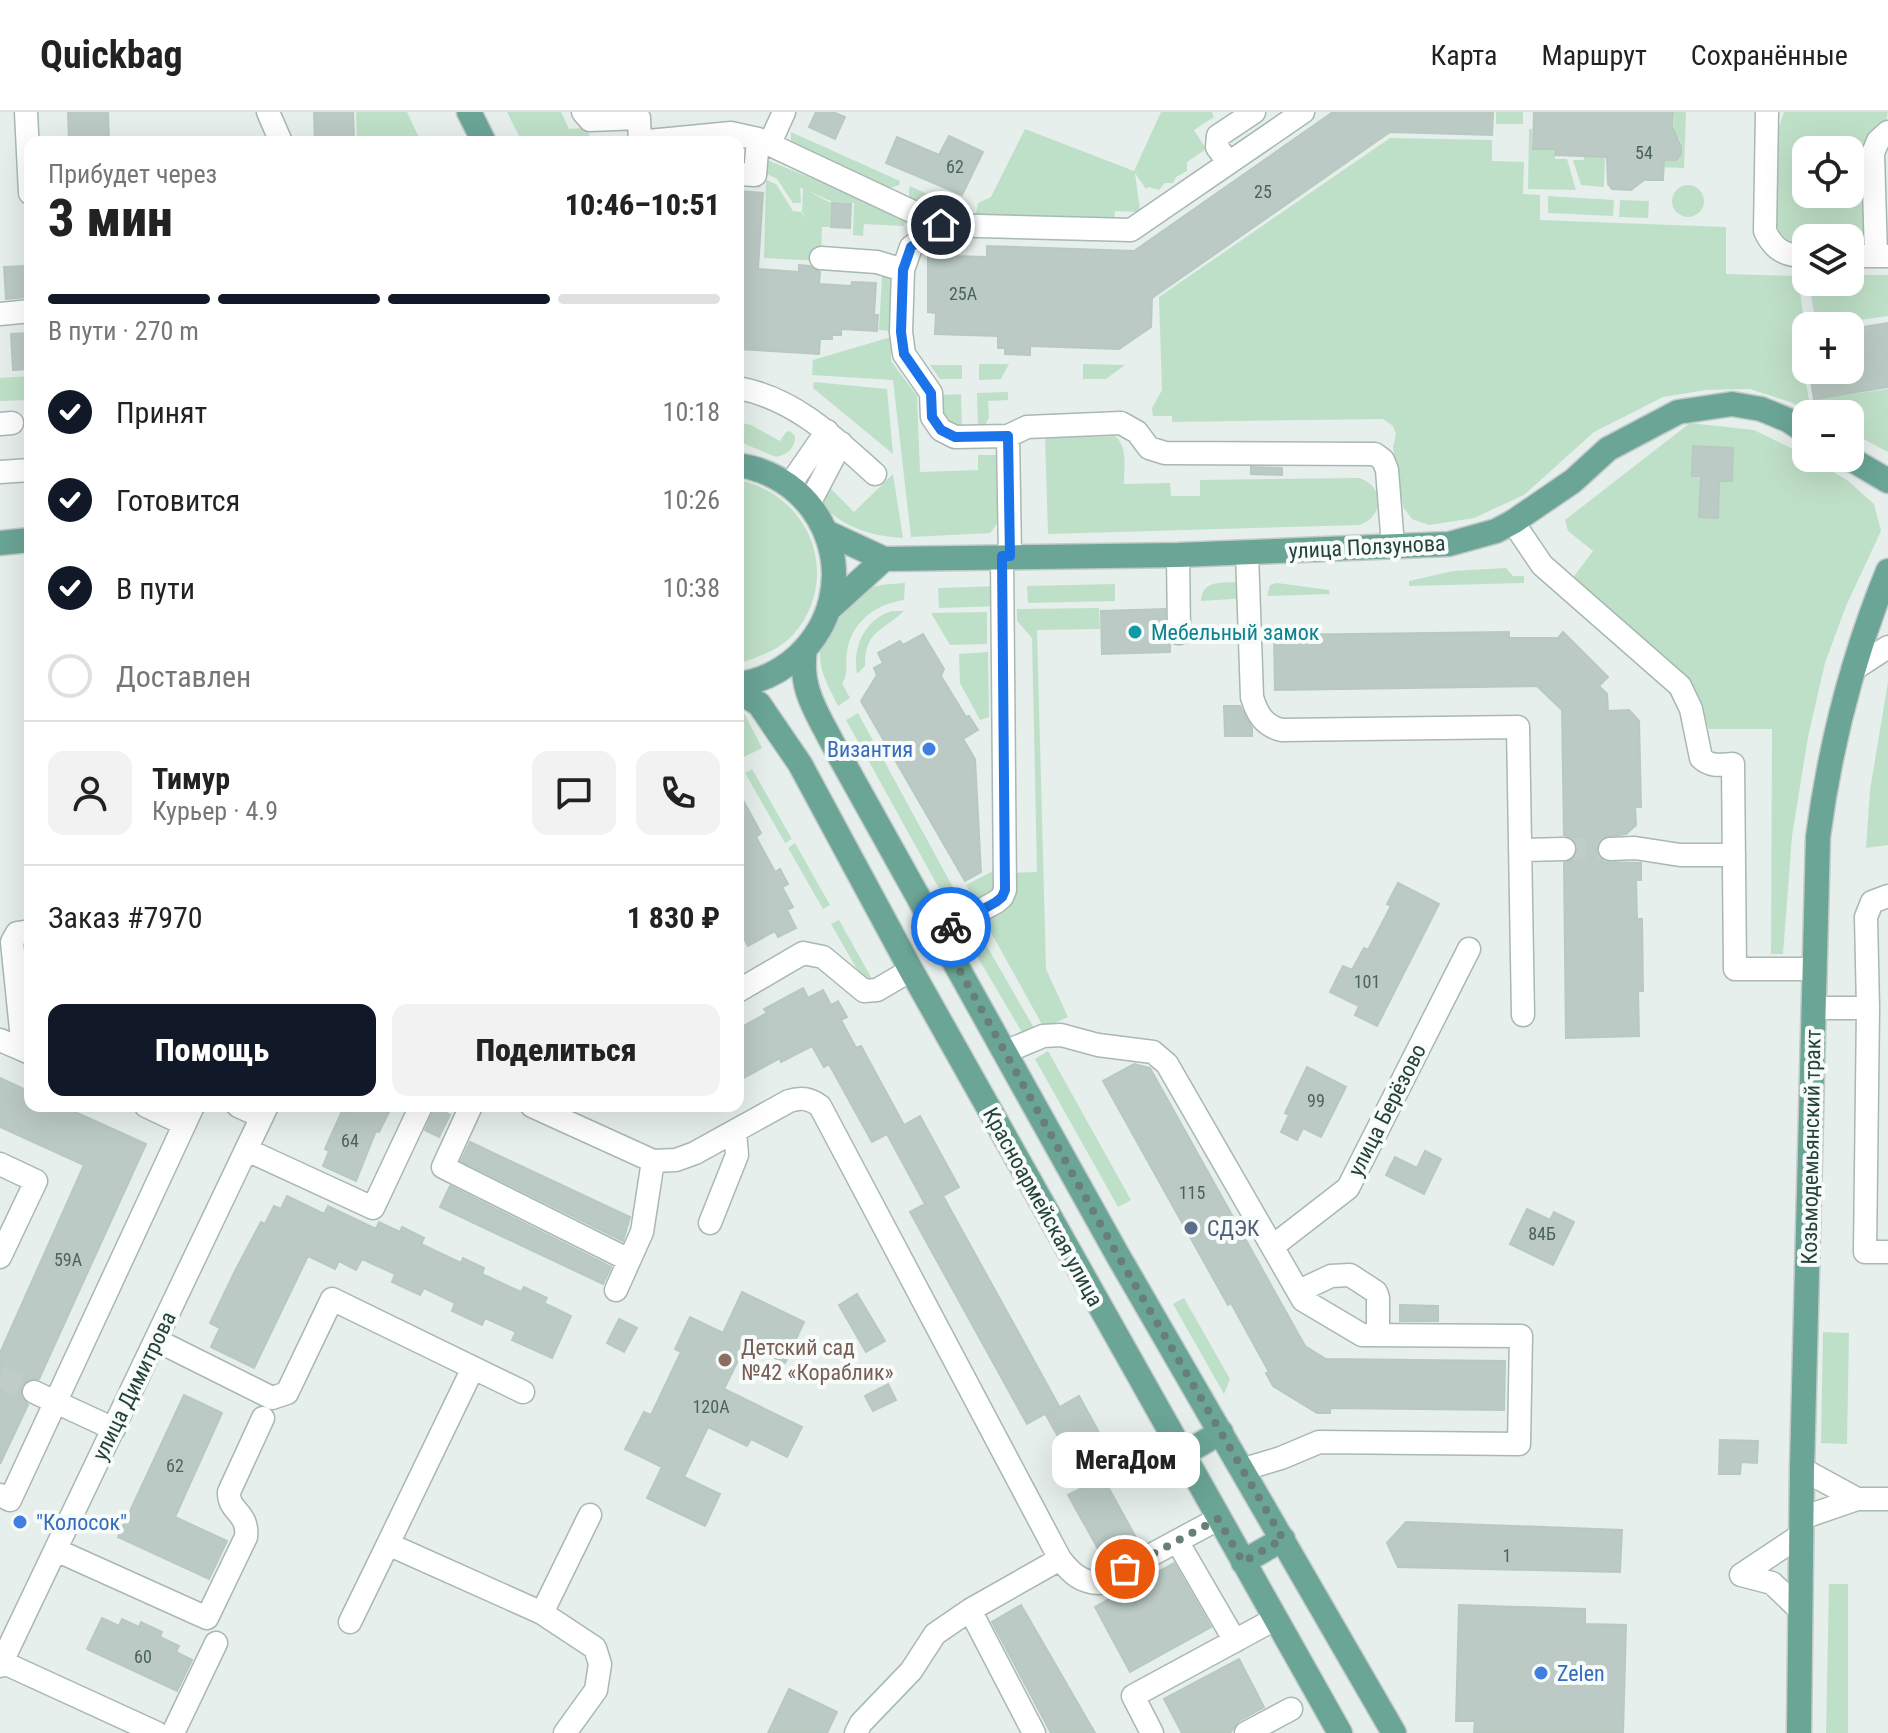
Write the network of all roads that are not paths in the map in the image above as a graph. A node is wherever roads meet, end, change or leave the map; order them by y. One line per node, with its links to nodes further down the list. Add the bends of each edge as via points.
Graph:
1 (26, 112): 10 (street)
2 (268, 112): 11 (street)
3 (469, 112): 12 (main road)
4 (583, 112): 13 (street, via 590,120 639,118)
5 (784, 112): 17 (street)
6 (1254, 112): 18 (street, via 1218,136 1217,147)
7 (1303, 112): 18 (street)
8 (1767, 112): 21 (street, via 1765,231 1782,253)
9 (1888, 132): 22 (street, via 1873,153)
10 (27, 136)
11 (278, 136)
12 (481, 136)
13 (639, 136)
14 (700, 136): 15 (street)
15 (743, 136)
16 (744, 136): 17 (street)
17 (764, 141): 19 (street, via 755,175); 20 (street)
18 (1228, 162): 20 (street, via 1131,230)
19 (744, 174)
20 (941, 225): 24 (street, via 911,247)
21 (1792, 254)
22 (1882, 256)
23 (821, 258): 24 (street, via 877,262)
24 (903, 270): 29 (street, via 904,354 931,393 932,417 955,437)
25 (24, 312): 26 (street)
26 (0, 314)
27 (744, 389): 30 (street, via 789,407)
28 (1792, 423): 39 (main road, улица Ползунова, via 1732,404 1678,412 1608,449 1573,481)
29 (1008, 436): 43 (street, via 1027,427 1121,423 1149,448 1165,453 1375,454 1387,470); 46 (street)
30 (834, 437): 35 (street); 37 (street); 38 (street)
31 (744, 467): 37 (main road)
32 (1864, 467): 36 (main road)
33 (24, 470): 34 (street)
34 (0, 472)
35 (875, 474)
36 (1888, 481)
37 (789, 486): 38 (main road)
38 (809, 504): 40 (main road)
39 (1513, 522): 43 (main road, улица Ползунова, via 1449,544); 60 (street, via 1542,565 1680,686 1691,709 1701,758 1714,765 1733,764)
40 (828, 533): 47 (main road, улица Ползунова); 50 (main road, via 834,563)
41 (24, 541): 42 (main road)
42 (0, 543)
43 (1393, 546): 44 (main road, улица Ползунова)
44 (1247, 553): 45 (main road, улица Ползунова); 59 (street, via 1252,697 1262,720 1282,730 1518,727)
45 (1178, 555): 46 (main road, улица Ползунова); 51 (street)
46 (1006, 556): 47 (main road, улица Ползунова); 63 (street, via 1005,890 996,902)
47 (884, 559): 50 (main road)
48 (1888, 571): 49 (main road, Козьмодемьянский тракт)
49 (1883, 601): 54 (main road, Козьмодемьянский тракт)
50 (829, 609): 53 (main road)
51 (1179, 633)
52 (1888, 647): 54 (street)
53 (805, 649): 55 (main road, via 767,677); 63 (main road, Красноармейская улица, via 802,671 810,702)
54 (1854, 669): 65 (main road, Козьмодемьянский тракт, via 1822,805)
55 (744, 683)
56 (744, 695): 66 (main road, Красноармейская улица, via 759,704 800,764)
57 (1564, 849): 59 (street)
58 (1610, 849): 60 (street)
59 (1520, 850): 70 (street)
60 (1734, 855): 65 (street, via 1735,969)
61 (1888, 896): 69 (street, via 1868,909)
62 (24, 932): 71 (street, via 12,942)
63 (939, 933): 74 (main road, Красноармейская улица)
64 (1469, 949): 85 (street, улица Берёзово, via 1348,1188)
65 (1814, 969): 68 (main road, Козьмодемьянский тракт)
66 (911, 970): 67 (street, via 870,992 823,957 803,953); 100 (main road, Красноармейская улица)
67 (744, 987)
68 (1813, 1008): 69 (street); 102 (main road, Козьмодемьянский тракт)
69 (1868, 1008): 86 (street, via 1865,1252)
70 (1523, 1015)
71 (24, 1035)
72 (0, 1040): 73 (street)
73 (24, 1050)
74 (1005, 1052): 85 (street, via 1043,1036 1061,1035 1153,1052 1167,1064); 99 (main road, Красноармейская улица)
75 (265, 1112): 81 (street, улица Димитрова)
76 (418, 1112): 81 (street, via 373,1208)
77 (468, 1112): 88 (street, via 443,1167)
78 (563, 1112): 82 (street)
79 (189, 1115): 96 (street)
80 (735, 1131): 82 (street, via 676,1160); 84 (street, via 737,1155); 113 (street, via 798,1098 820,1106)
81 (247, 1150): 92 (street, улица Димитрова)
82 (653, 1161): 88 (street, via 642,1232)
83 (0, 1164): 87 (street, via 36,1181)
84 (710, 1223)
85 (1273, 1246): 90 (street)
86 (1888, 1252)
87 (0, 1257)
88 (629, 1260): 89 (street)
89 (616, 1290)
90 (1299, 1291): 91 (street, via 1303,1300 1362,1335); 91 (street, via 1331,1276 1350,1275 1361,1281 1378,1298)
91 (1378, 1335): 101 (street, via 1521,1336 1519,1444 1319,1442)
92 (156, 1340): 93 (street, via 272,1398 287,1393 332,1299); 98 (street, улица Димитрова)
93 (473, 1368): 95 (street); 111 (street)
94 (34, 1392): 96 (street)
95 (523, 1392)
96 (55, 1401): 98 (street); 103 (street, via 10,1500)
97 (263, 1418): 112 (street, via 229,1492 231,1504 246,1522 246,1537 207,1618)
98 (114, 1429): 112 (street, улица Димитрова)
99 (1221, 1432): 100 (main road); 101 (main road, Красноармейская улица)
100 (1182, 1455): 107 (main road, Красноармейская улица)
101 (1244, 1469): 109 (main road, Красноармейская улица)
102 (1802, 1469): 104 (street); 108 (main road, Козьмодемьянский тракт)
103 (0, 1495)
104 (1857, 1499): 105 (street); 108 (street)
105 (1888, 1499)
106 (590, 1515): 117 (street)
107 (1218, 1519): 110 (street); 114 (main road, Красноармейская улица)
108 (1801, 1526): 116 (main road, Козьмодемьянский тракт); 116 (street, via 1741,1575 1772,1583)
109 (1283, 1539): 114 (main road); 132 (main road, Красноармейская улица)
110 (1177, 1541): 113 (street, via 1099,1583 1070,1573); 120 (street)
111 (388, 1544): 117 (street); 119 (street)
112 (56, 1550): 122 (street, улица Димитрова)
113 (1060, 1559): 115 (street)
114 (1243, 1562): 118 (main road, Красноармейская улица)
115 (970, 1610): 127 (street, via 935,1634 911,1671); 128 (street)
116 (1800, 1610): 133 (main road, Козьмодемьянский тракт)
117 (542, 1613): 126 (street, via 595,1648 600,1664 596,1690)
118 (1275, 1619): 120 (street); 131 (main road, Красноармейская улица)
119 (350, 1622)
120 (1235, 1641): 129 (street, via 1133,1696)
121 (216, 1643): 125 (street)
122 (1, 1664): 124 (street)
123 (1291, 1709): 130 (street)
124 (157, 1733)
125 (173, 1733)
126 (565, 1733)
127 (856, 1733)
128 (1034, 1733)
129 (1152, 1733)
130 (1246, 1733)
131 (1340, 1733)
132 (1394, 1733)
133 (1799, 1733)

